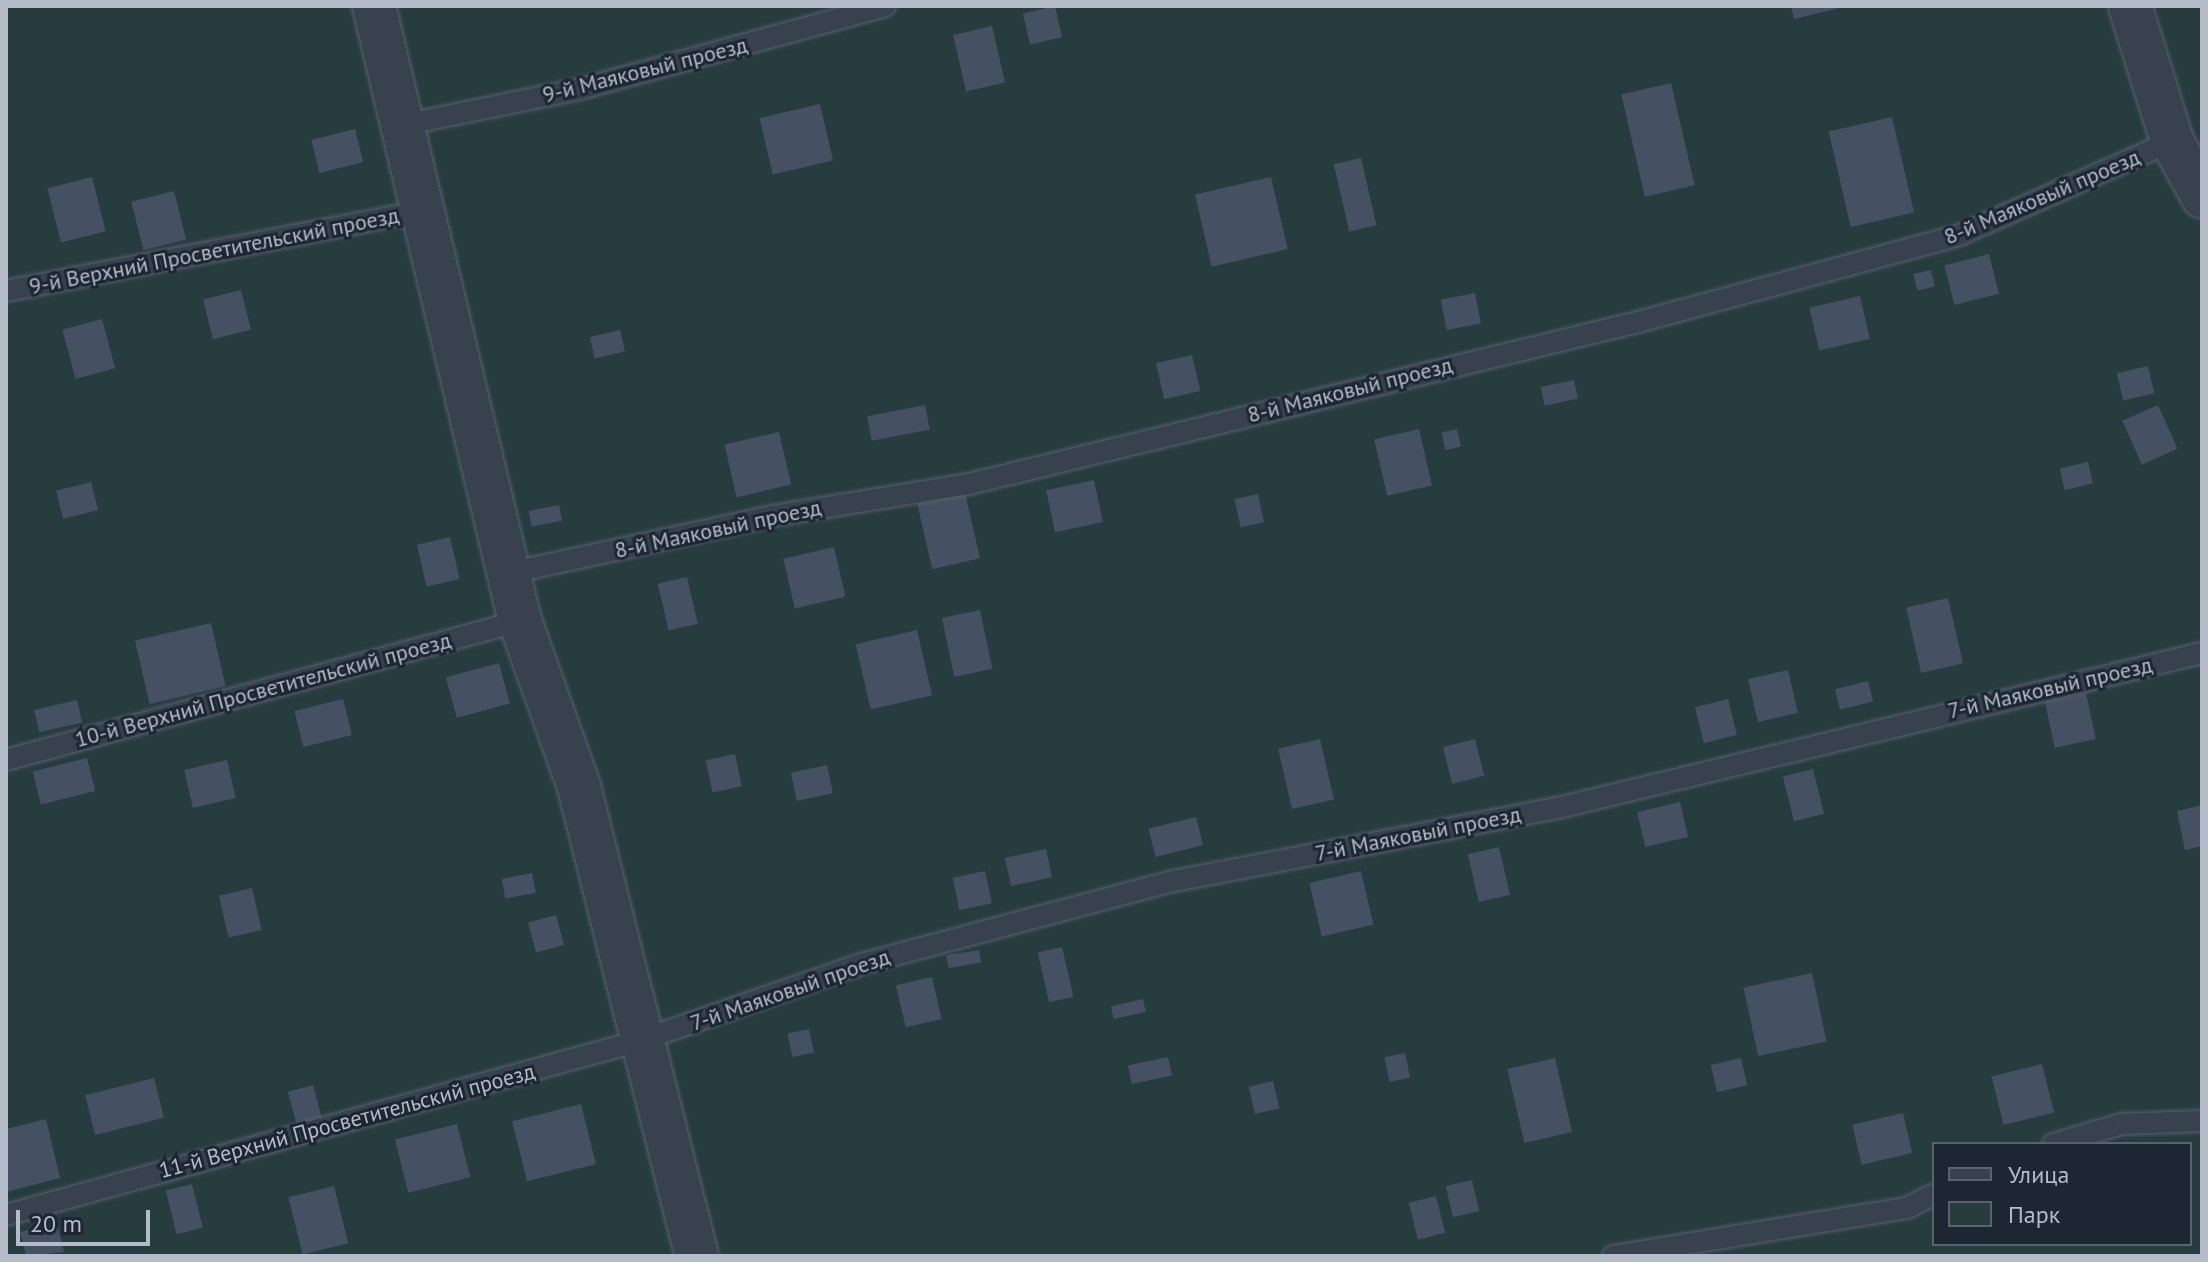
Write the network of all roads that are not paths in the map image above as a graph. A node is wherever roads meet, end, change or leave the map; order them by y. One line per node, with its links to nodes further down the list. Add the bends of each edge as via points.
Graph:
1 (374, 6): 4 (street)
2 (885, 6): 4 (lane, 9-й Маяковый проезд, via 580,89)
3 (2130, 6): 5 (street)
4 (403, 125): 7 (street)
5 (2172, 141): 6 (street); 9 (lane, 8-й Маяковый проезд, via 1957,236 1638,322 969,484 772,516)
6 (2202, 196)
7 (423, 211): 8 (lane, 9-й Верхний Просветительский проезд); 9 (street)
8 (6, 291)
9 (509, 573): 10 (street)
10 (520, 621): 12 (lane, 10-й Верхний Просветительский проезд); 13 (street, via 579,787)
11 (2202, 653): 13 (lane, 7-й Маяковый проезд, via 1566,806 1174,881 861,964)
12 (6, 760)
13 (642, 1040): 17 (lane, 11-й Верхний Просветительский проезд); 18 (street)
14 (2202, 1121): 15 (lane, via 2122,1124)
15 (2060, 1142)
16 (1932, 1195): 19 (lane, via 1907,1208)
17 (6, 1215)
18 (697, 1256)
19 (1613, 1256)

